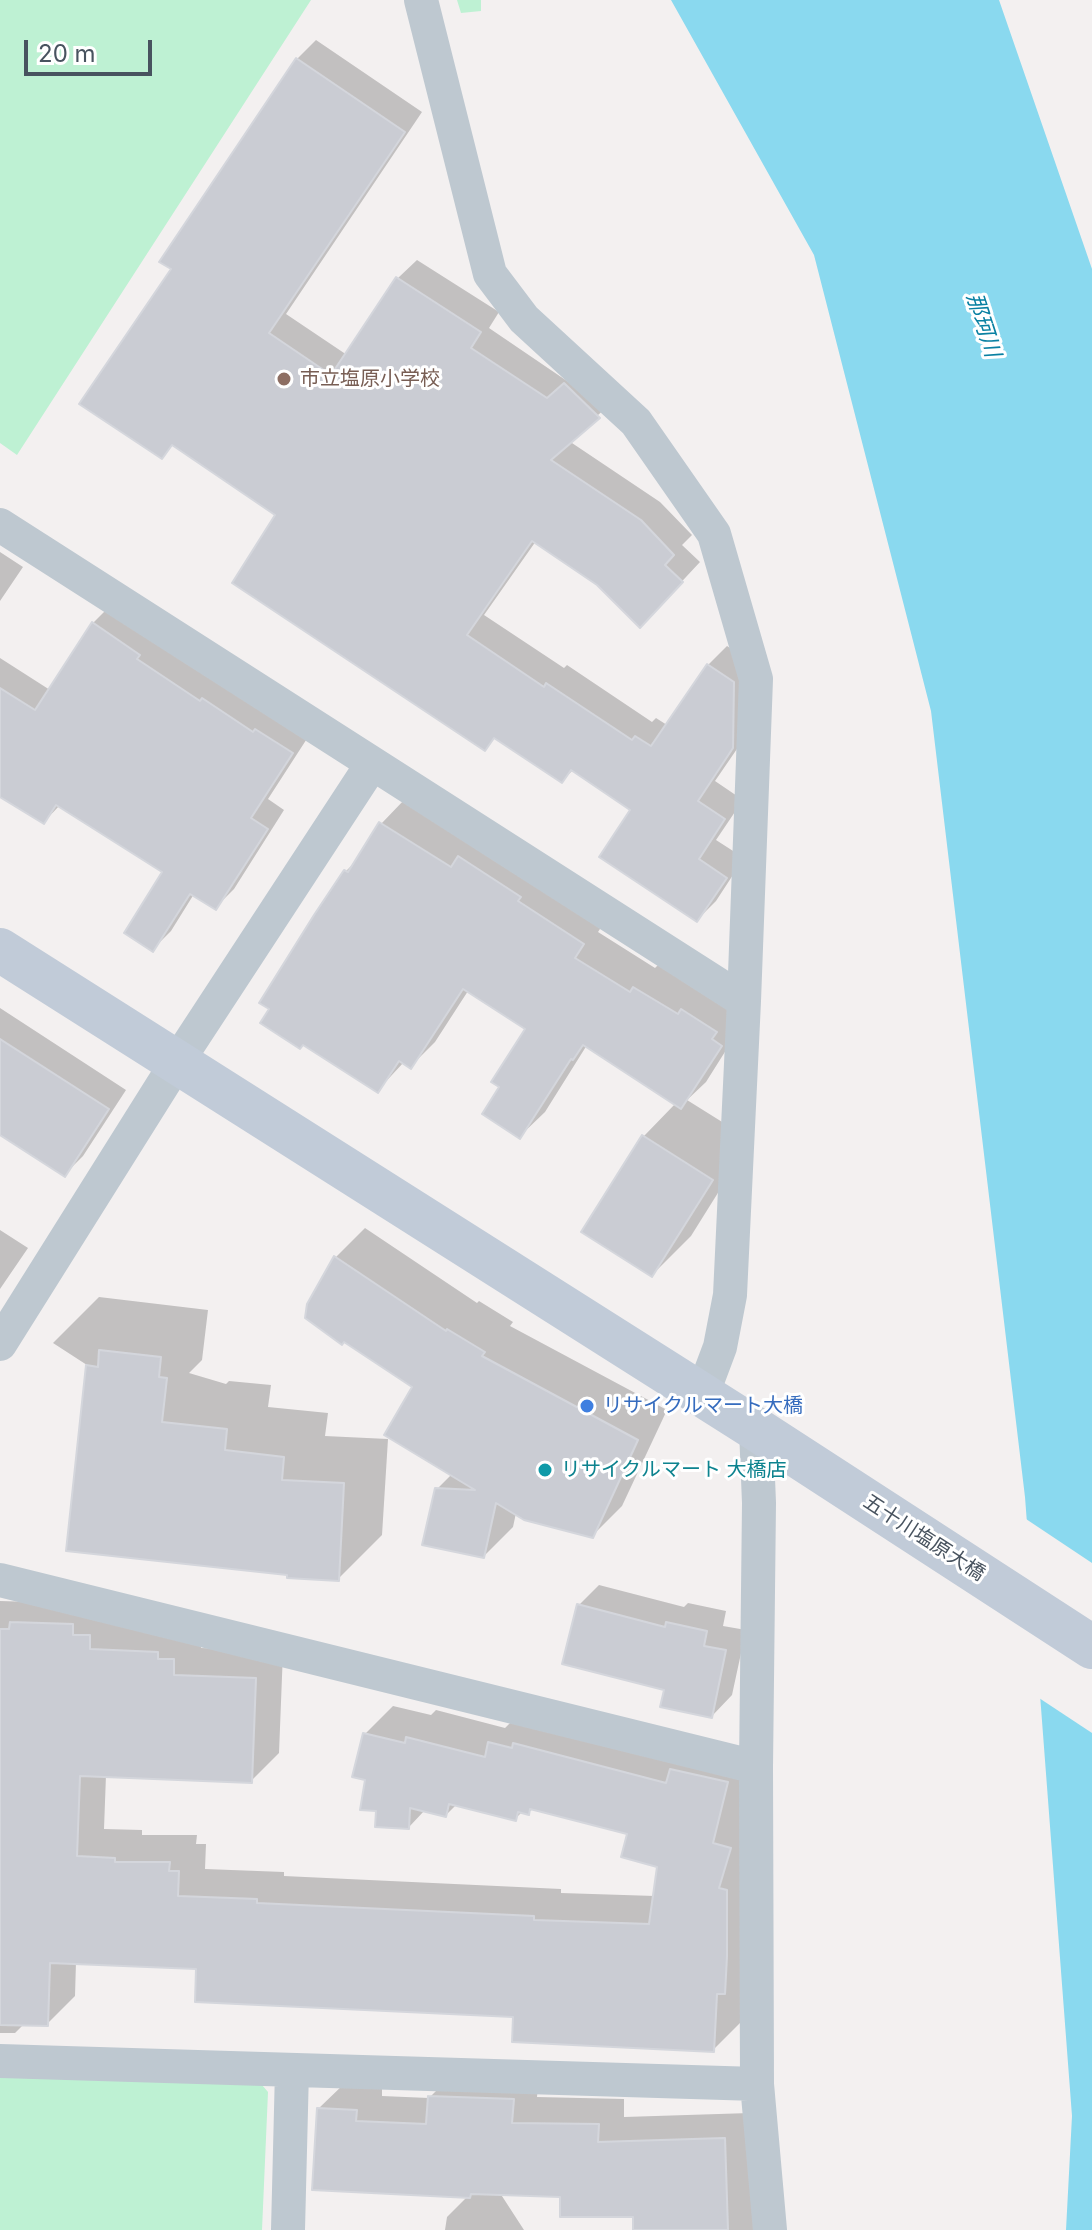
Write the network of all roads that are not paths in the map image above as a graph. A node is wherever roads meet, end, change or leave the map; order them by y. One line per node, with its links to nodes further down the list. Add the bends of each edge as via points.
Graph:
1 (421, 0): 5 (street, via 490,274 524,319 636,422 714,534 756,679)
2 (0, 525): 3 (street)
3 (372, 764): 5 (street); 6 (street)
4 (0, 950): 6 (street, 五十川塩原大橋)
5 (744, 1001): 8 (street, via 730,1295 720,1347)
6 (177, 1062): 7 (street); 8 (street, 五十川塩原大橋)
7 (0, 1344)
8 (702, 1395): 9 (street, 五十川塩原大橋)
9 (756, 1429): 11 (street, 五十川塩原大橋); 12 (street)
10 (0, 1580): 12 (street)
11 (1092, 1647)
12 (756, 1767): 15 (street)
13 (0, 2061): 14 (street)
14 (292, 2070): 15 (street); 16 (street)
15 (757, 2084): 17 (street)
16 (288, 2230)
17 (770, 2230)

